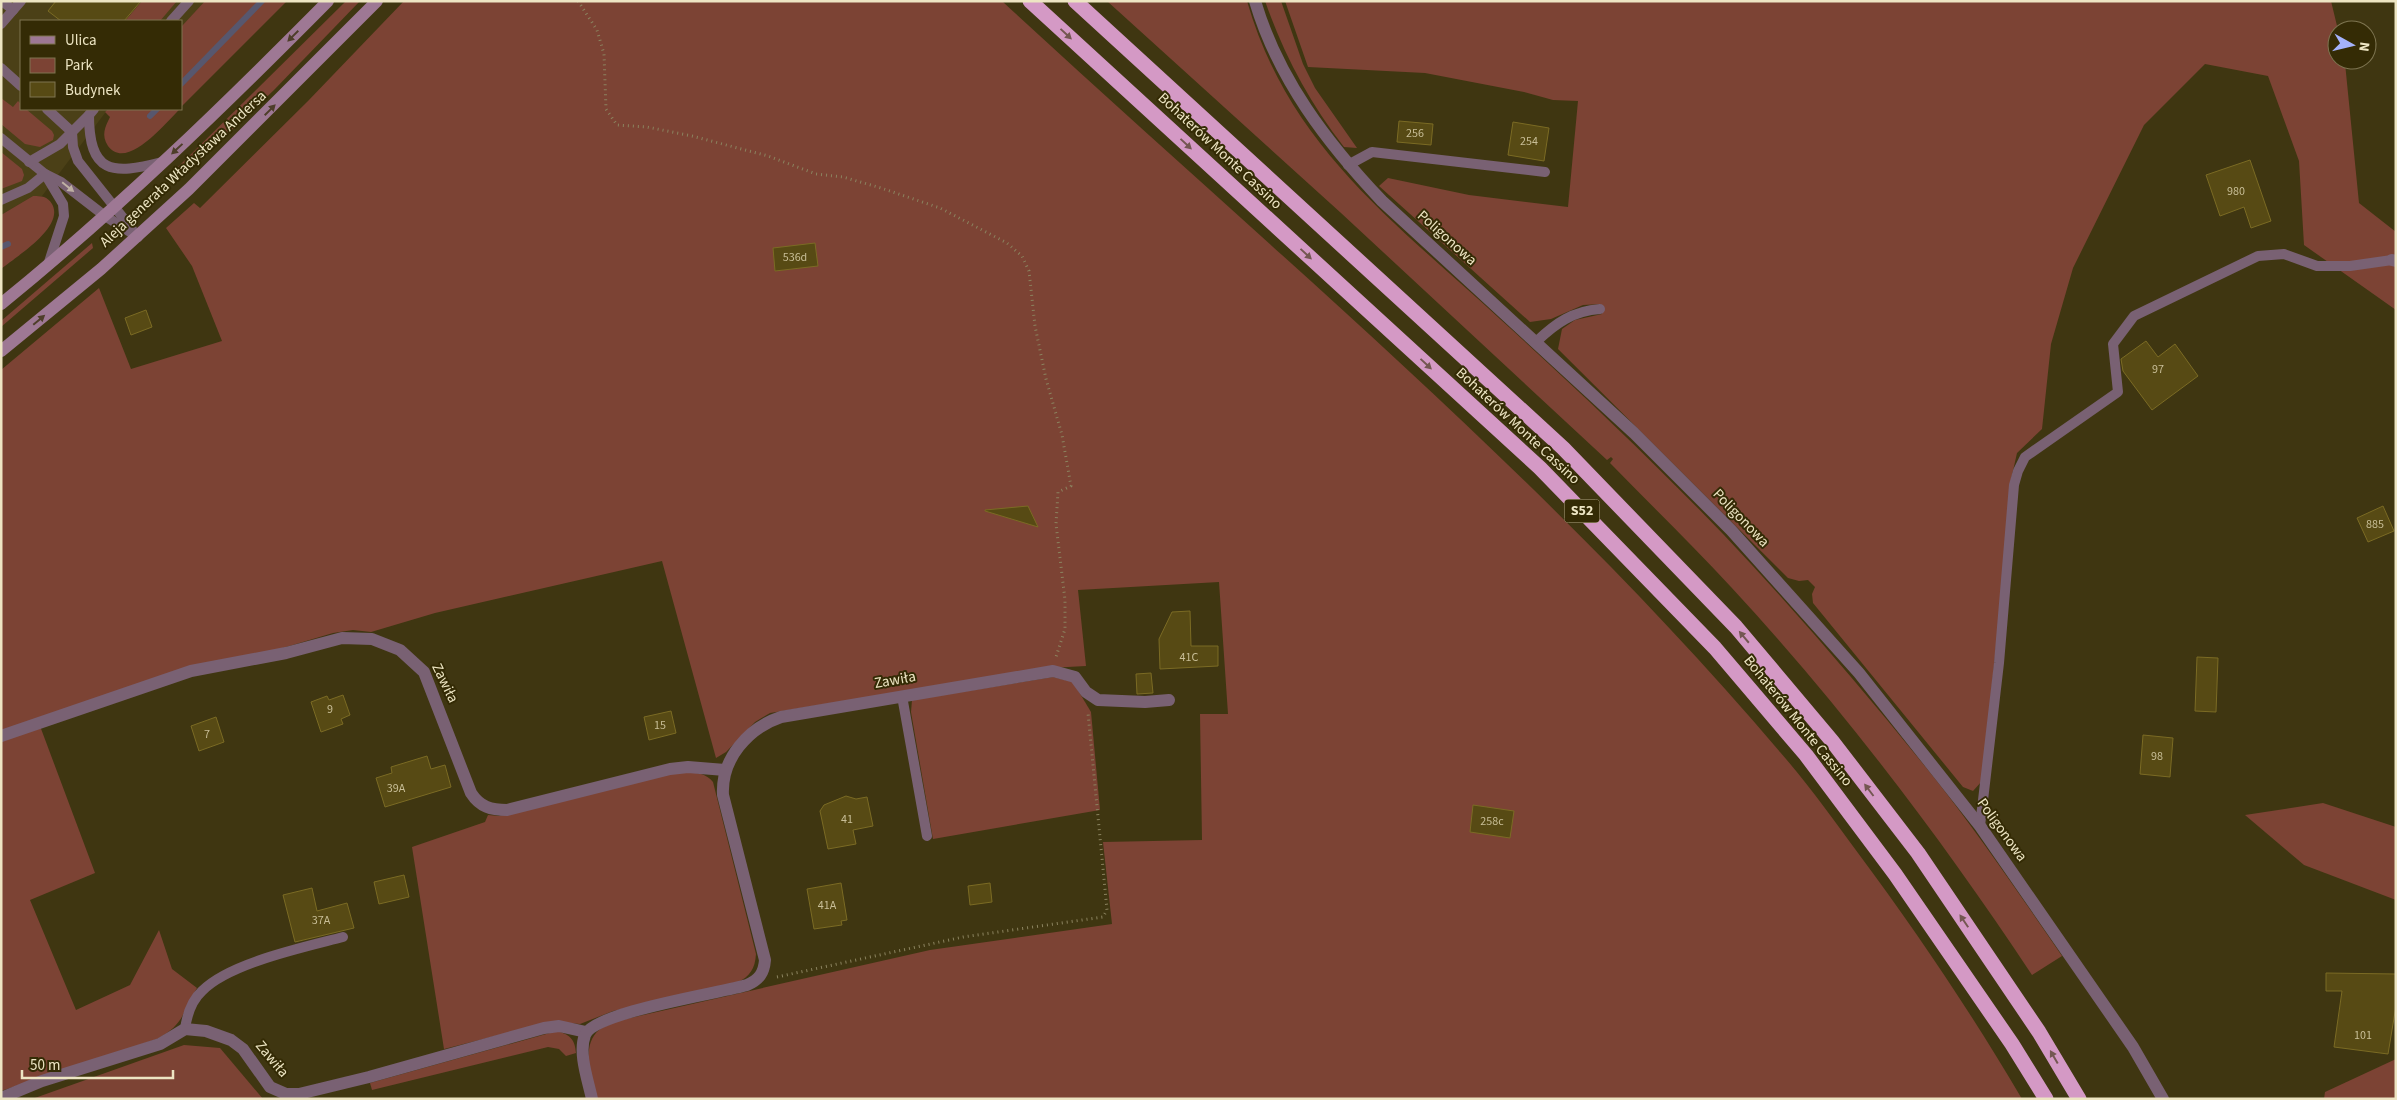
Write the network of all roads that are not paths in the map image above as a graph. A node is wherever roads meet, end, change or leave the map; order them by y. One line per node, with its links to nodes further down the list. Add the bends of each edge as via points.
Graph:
1 (2, 1): 9 (lane)
2 (21, 1): 9 (lane)
3 (189, 1): 10 (lane)
4 (328, 1): 19 (main road, Aleja generała Władysława Andersa, one-way to 19)
5 (377, 1): 25 (main road, Aleja generała Władysława Andersa, one-way to 5, via 235,145)
6 (1030, 1): 43 (highway, Bohaterów Monte Cassino / S52, one-way to 43, via 1540,468 1715,648 1806,755 1895,874)
7 (1075, 1): 44 (highway, Bohaterów Monte Cassino / S52, one-way to 7, via 2039,1032 1918,853 1832,741 1736,627 1563,448)
8 (1255, 1): 20 (street, Poligonowa, via 1260,20 1285,73 1311,118)
9 (13, 10): 11 (lane)
10 (172, 20)
11 (1, 24)
12 (1, 68): 13 (lane)
13 (20, 85)
14 (47, 110): 16 (lane)
15 (92, 112): 16 (lane); 19 (lane, via 89,140 93,152 103,164 126,170)
16 (72, 132): 18 (lane, via 49,152); 24 (lane, via 78,161)
17 (1, 138): 18 (lane)
18 (29, 162): 22 (lane)
19 (162, 162): 24 (main road, Aleja generała Władysława Andersa)
20 (1348, 165): 21 (lane, via 1372,152); 30 (street, Poligonowa, via 1382,201)
21 (1546, 172)
22 (45, 174): 23 (lane, via 28,188); 24 (lane, one-way to 24); 27 (lane, via 63,204 64,216)
23 (1, 200)
24 (110, 212): 25 (lane); 27 (main road, Aleja generała Władysława Andersa)
25 (138, 237): 31 (main road, Aleja generała Władysława Andersa, one-way to 25)
26 (2394, 261): 36 (lane, via 2317,266 2284,254 2258,256 2134,316 2112,344 2118,392 2025,456 2014,485 1999,663)
27 (48, 266): 28 (main road, Aleja generała Władysława Andersa)
28 (1, 304)
29 (1600, 309): 30 (lane, via 1567,317)
30 (1537, 341): 36 (street, Poligonowa, via 1731,530 1795,600 1859,673)
31 (1, 351)
32 (902, 696): 33 (street, Zawiła, via 1053,671 1075,677 1086,692 1098,700); 35 (street, Zawiła, via 769,721 738,747); 37 (lane)
33 (1168, 700)
34 (1, 736): 35 (street, Zawiła, via 191,671 342,638 358,638 372,639 400,650 424,672 471,793 484,807 507,810 670,769)
35 (724, 770): 40 (street, Zawiła, via 723,795 765,960 764,969 754,982 616,1016)
36 (1980, 826): 45 (street, Poligonowa, via 2133,1047)
37 (927, 836)
38 (343, 937): 39 (lane, via 262,960 214,980 194,1002)
39 (185, 1029): 40 (street, Zawiła, via 206,1031 231,1040 242,1048 270,1087 286,1094 369,1077 544,1028 559,1026); 41 (street, via 160,1044 42,1081)
40 (586, 1032): 42 (street, via 583,1052)
41 (1, 1098)
42 (592, 1099)
43 (2046, 1099)
44 (2079, 1099)
45 (2163, 1099)

